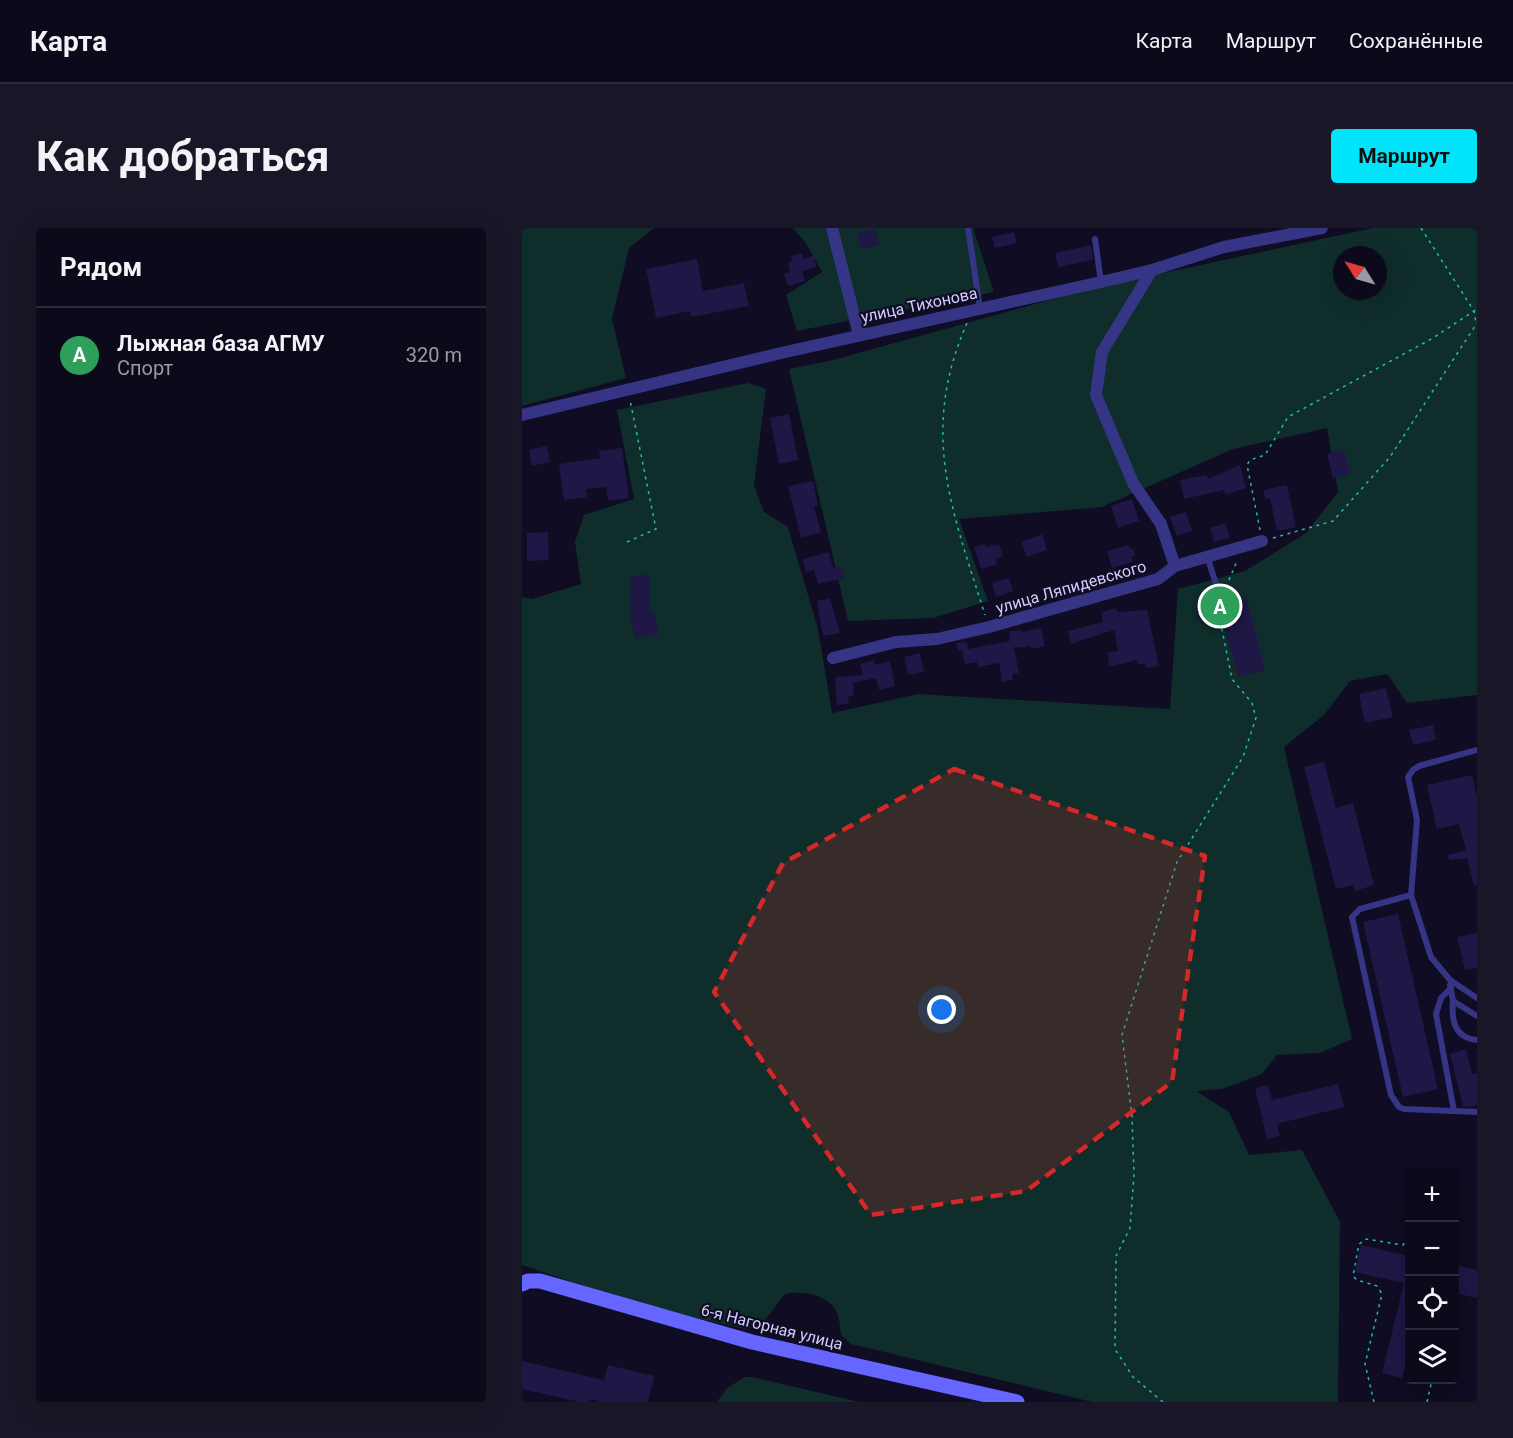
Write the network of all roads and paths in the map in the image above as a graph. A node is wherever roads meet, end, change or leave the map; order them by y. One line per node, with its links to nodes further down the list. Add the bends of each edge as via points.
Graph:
1 (832, 228): 13 (street)
2 (968, 228): 9 (lane)
3 (1322, 228): 5 (street, улица Тихонова)
4 (1421, 228): 11 (path)
5 (1277, 232): 7 (street, улица Тихонова)
6 (1095, 239): 8 (lane)
7 (1152, 270): 8 (street, улица Тихонова); 20 (street, via 1101,352 1096,395 1133,483 1161,524)
8 (1101, 282): 9 (street, улица Тихонова)
9 (977, 309): 13 (street, улица Тихонова); 22 (path, via 959,342 942,429 950,501)
10 (1477, 309): 11 (path)
11 (1474, 311): 12 (path); 16 (path, via 1433,338 1288,417 1265,455 1247,465)
12 (1477, 323): 16 (path, via 1390,457 1333,521)
13 (860, 335): 14 (street, улица Тихонова)
14 (628, 390): 15 (street, улица Тихонова); 17 (path, via 657,519 656,529)
15 (522, 415)
16 (1262, 541): 19 (street, улица Ляпидевского)
17 (627, 542)
18 (1244, 555): 21 (path, via 1235,562 1223,597)
19 (1208, 559): 20 (street, улица Ляпидевского); 21 (lane, via 1217,587)
20 (1175, 566): 22 (street, улица Ляпидевского, via 1158,579)
21 (1217, 603): 38 (path, via 1232,679 1252,703 1256,718 1243,757 1177,861 1122,1035 1132,1116 1134,1175 1130,1228 1116,1256 1115,1349 1133,1377)
22 (989, 627): 23 (street, улица Ляпидевского, via 937,639 896,642)
23 (833, 658)
24 (1477, 750): 25 (lane, via 1419,766 1409,774 1417,820)
25 (1411, 896): 26 (lane, via 1431,957); 32 (lane, via 1360,909 1352,922 1395,1102 1404,1110)
26 (1449, 980): 27 (lane); 28 (lane)
27 (1451, 988): 29 (lane); 32 (lane, via 1441,998 1436,1014)
28 (1477, 998)
29 (1453, 1002): 30 (lane); 31 (lane, via 1458,1033)
30 (1477, 1016)
31 (1477, 1040)
32 (1454, 1111): 33 (lane)
33 (1477, 1112)
34 (1405, 1242): 39 (path, via 1403,1245 1366,1239 1359,1244 1353,1276 1377,1286 1382,1294 1365,1364)
35 (522, 1284): 37 (street, 6-я Нагорная улица, via 540,1281 752,1342)
36 (1431, 1384): 40 (path)
37 (1017, 1402)
38 (1163, 1402)
39 (1374, 1402)
40 (1427, 1402)

